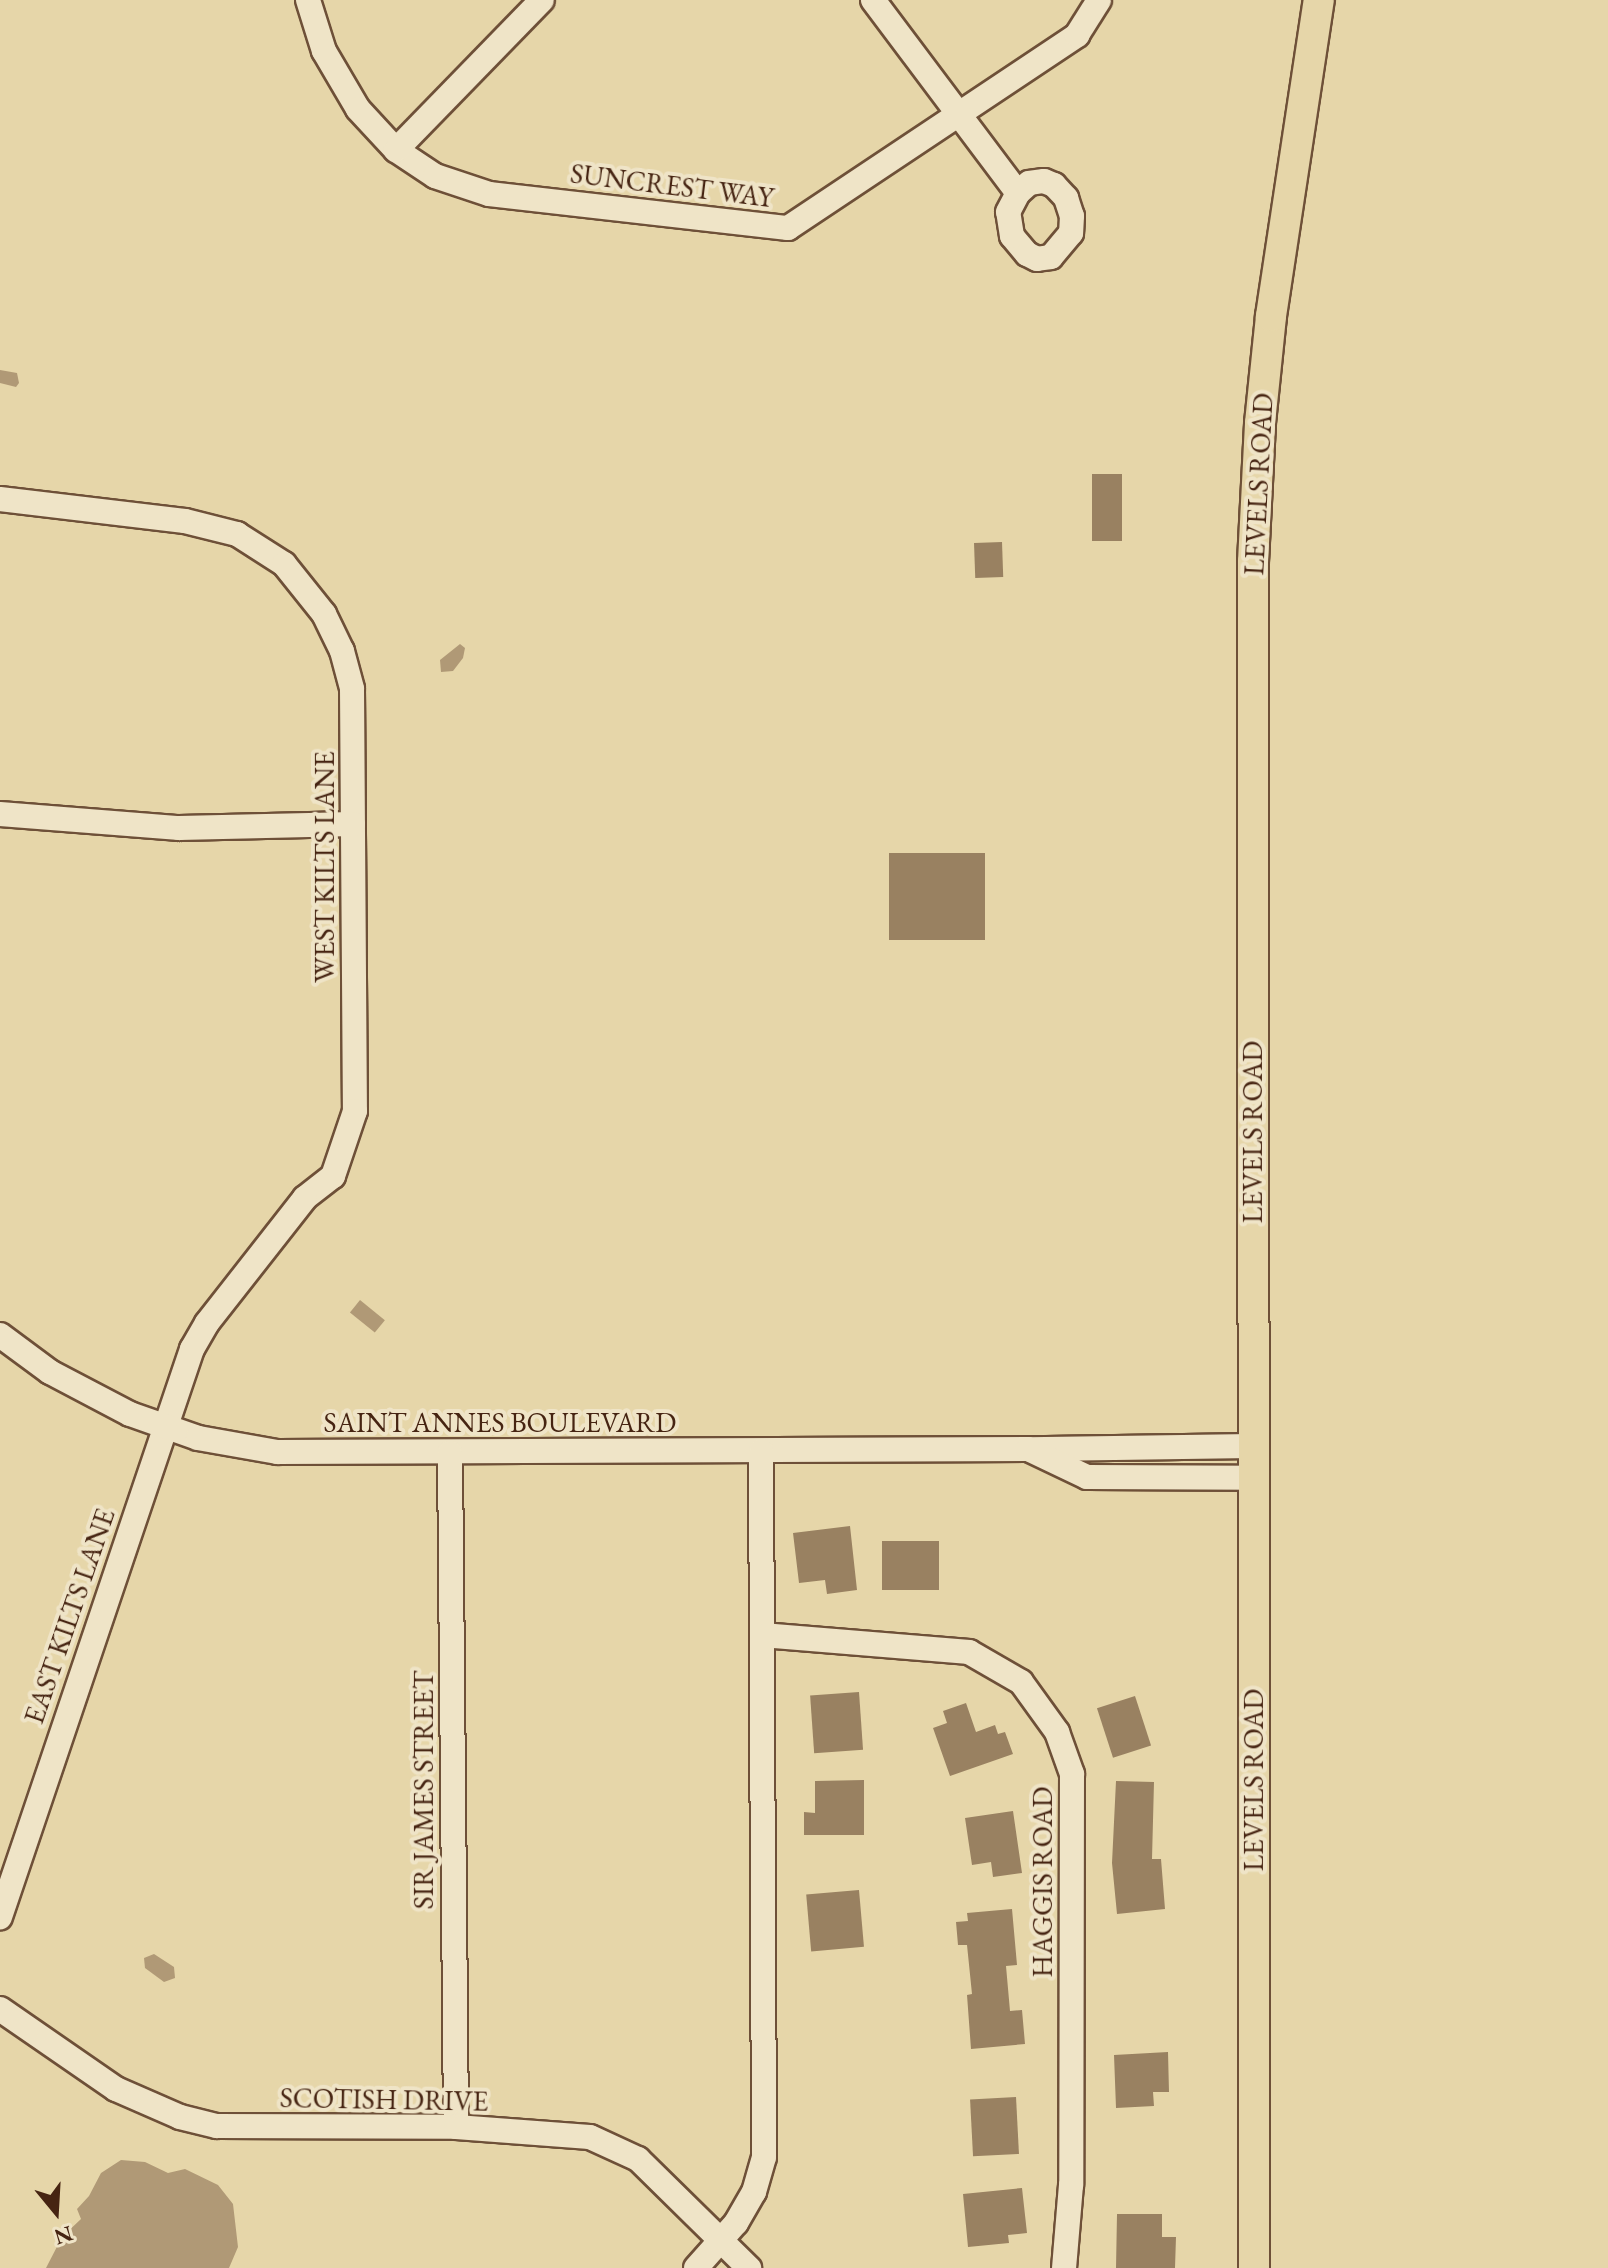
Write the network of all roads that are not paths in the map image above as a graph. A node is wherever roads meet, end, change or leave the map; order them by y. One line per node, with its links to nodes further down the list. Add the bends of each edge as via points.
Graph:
1 (308, 0): 7 (street, SUNCREST WAY, via 324,51 345,91)
2 (542, 0): 7 (street)
3 (873, 0): 6 (street)
4 (1099, 0): 6 (street, SUNCREST WAY, via 1077,35)
5 (1319, 0): 14 (main road, LEVELS ROAD, via 1271,316 1254,515)
6 (956, 115): 7 (street, SUNCREST WAY, via 788,228 489,194 435,176); 8 (street)
7 (396, 150)
8 (1018, 193)
9 (0, 499): 11 (street, WEST KILTS LANE, via 185,521 237,534 284,564 324,614 342,651 352,689)
10 (0, 814): 11 (street, via 179,828)
11 (353, 824): 13 (street, WEST KILTS LANE, via 351,1124 333,1176 305,1198 207,1323 192,1349)
12 (0, 1335): 13 (street, SAINT ANNES BOULEVARD, via 89,1394)
13 (165, 1426): 17 (street, SAINT ANNES BOULEVARD, via 198,1438 277,1452); 20 (street, EAST KILTS LANE)
14 (1252, 1446): 15 (street, SAINT ANNES BOULEVARD); 18 (main road, LEVELS ROAD)
15 (1028, 1449): 16 (street, SAINT ANNES BOULEVARD); 18 (street, SAINT ANNES BOULEVARD, via 1087,1477)
16 (761, 1451): 17 (street, SAINT ANNES BOULEVARD); 19 (street)
17 (450, 1453): 22 (street, SIR JAMES STREET)
18 (1252, 1478): 27 (main road, LEVELS ROAD)
19 (762, 1635): 23 (street, via 764,2157 754,2192); 26 (street, HAGGIS ROAD, via 969,1652 1021,1682 1057,1732 1072,1774 1071,2185)
20 (0, 1917)
21 (0, 2009): 22 (street, SCOTISH DRIVE, via 116,2089 204,2123)
22 (456, 2127): 23 (street, SCOTISH DRIVE, via 590,2137 638,2159)
23 (721, 2240): 24 (street); 25 (street, SCOTISH DRIVE)
24 (696, 2268)
25 (749, 2268)
26 (1064, 2268)
27 (1254, 2268)

